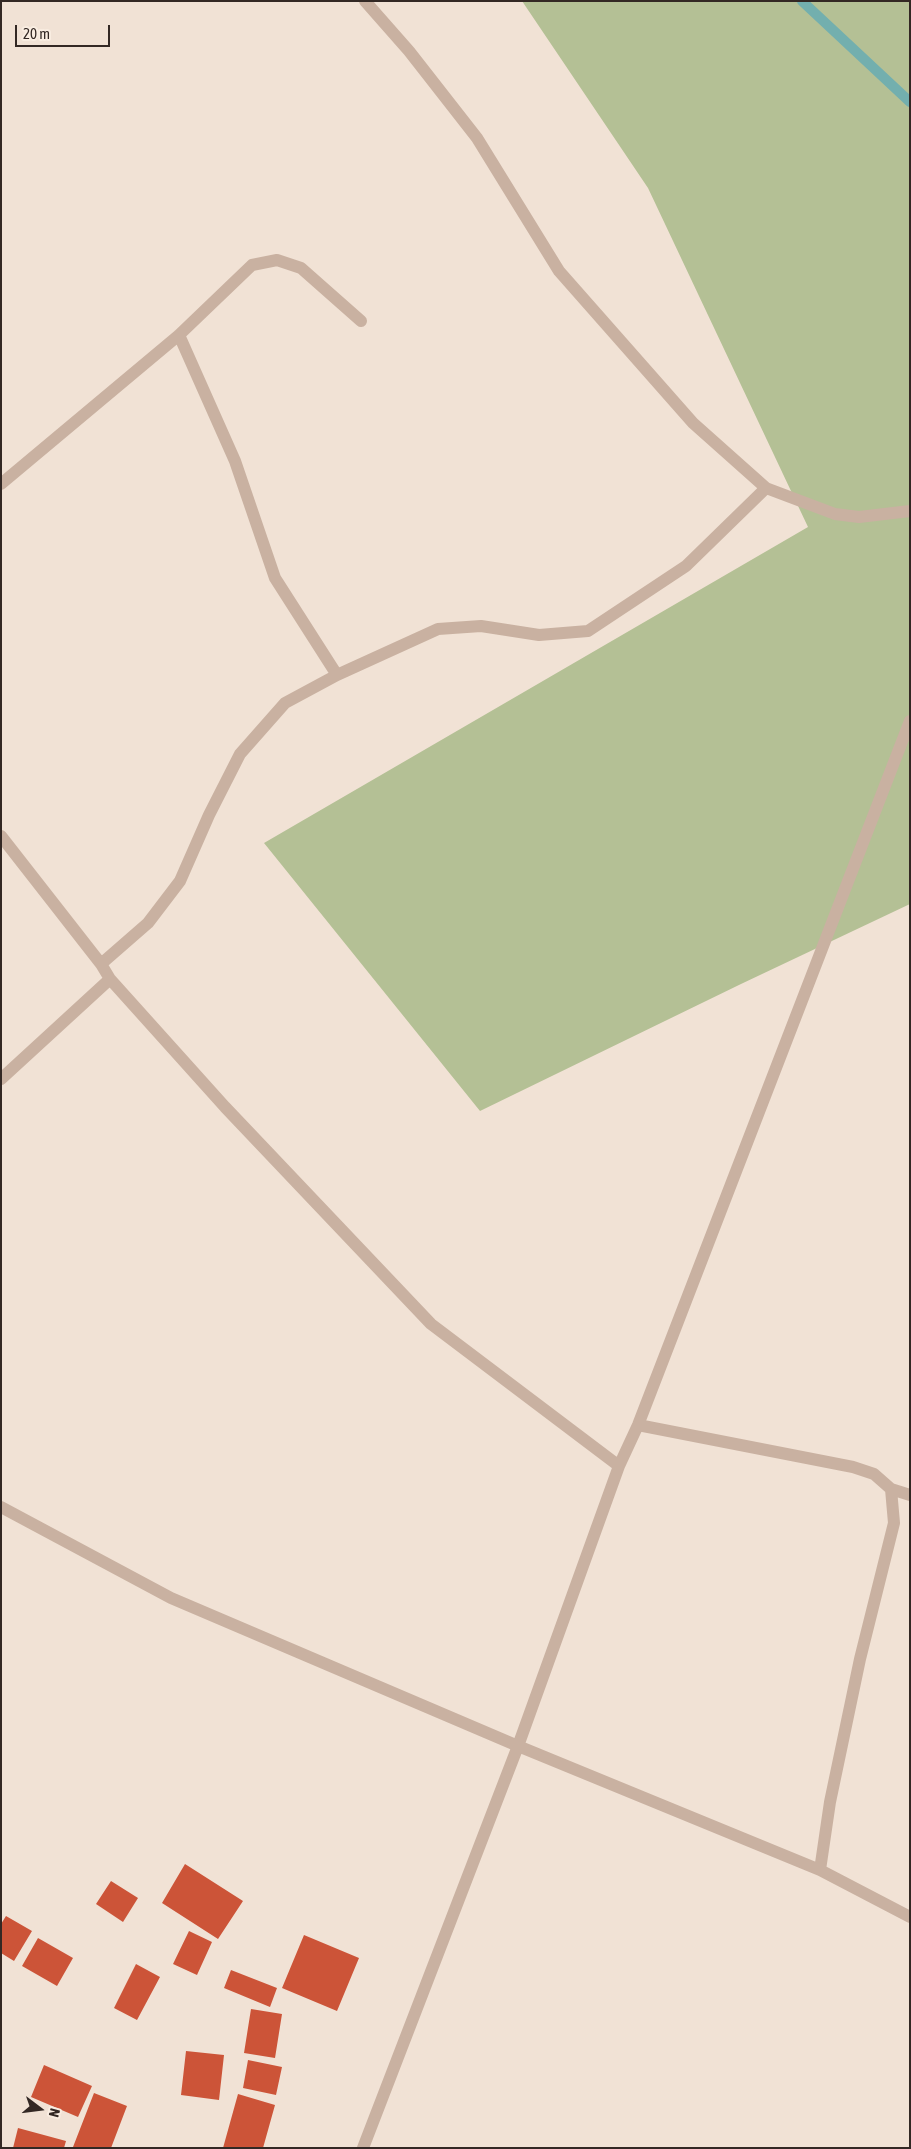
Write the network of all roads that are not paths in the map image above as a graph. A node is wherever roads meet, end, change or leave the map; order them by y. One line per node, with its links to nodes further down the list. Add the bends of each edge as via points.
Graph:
1 (365, 1): 5 (street, via 477,138 560,271 693,423)
2 (361, 321): 3 (street, via 300,268 277,260 252,265)
3 (179, 335): 4 (street); 7 (street, via 235,462 275,578)
4 (1, 484)
5 (766, 488): 6 (street, via 835,514 859,517); 7 (street, via 686,566 588,631 539,635 481,626 438,629)
6 (910, 511)
7 (337, 675): 10 (street, via 285,703 240,754 180,881 148,923)
8 (910, 721): 13 (street)
9 (1, 836): 10 (street)
10 (100, 964): 11 (street)
11 (110, 979): 12 (street); 14 (street, via 431,1324)
12 (1, 1079)
13 (638, 1425): 14 (street); 15 (street, via 853,1467 874,1474)
14 (619, 1466): 18 (street)
15 (892, 1490): 16 (street); 19 (street, via 894,1523 854,1688 830,1802)
16 (910, 1495)
17 (1, 1507): 18 (street, via 171,1598)
18 (518, 1746): 19 (street); 21 (street)
19 (820, 1870): 20 (street)
20 (910, 1917)
21 (363, 2148)

